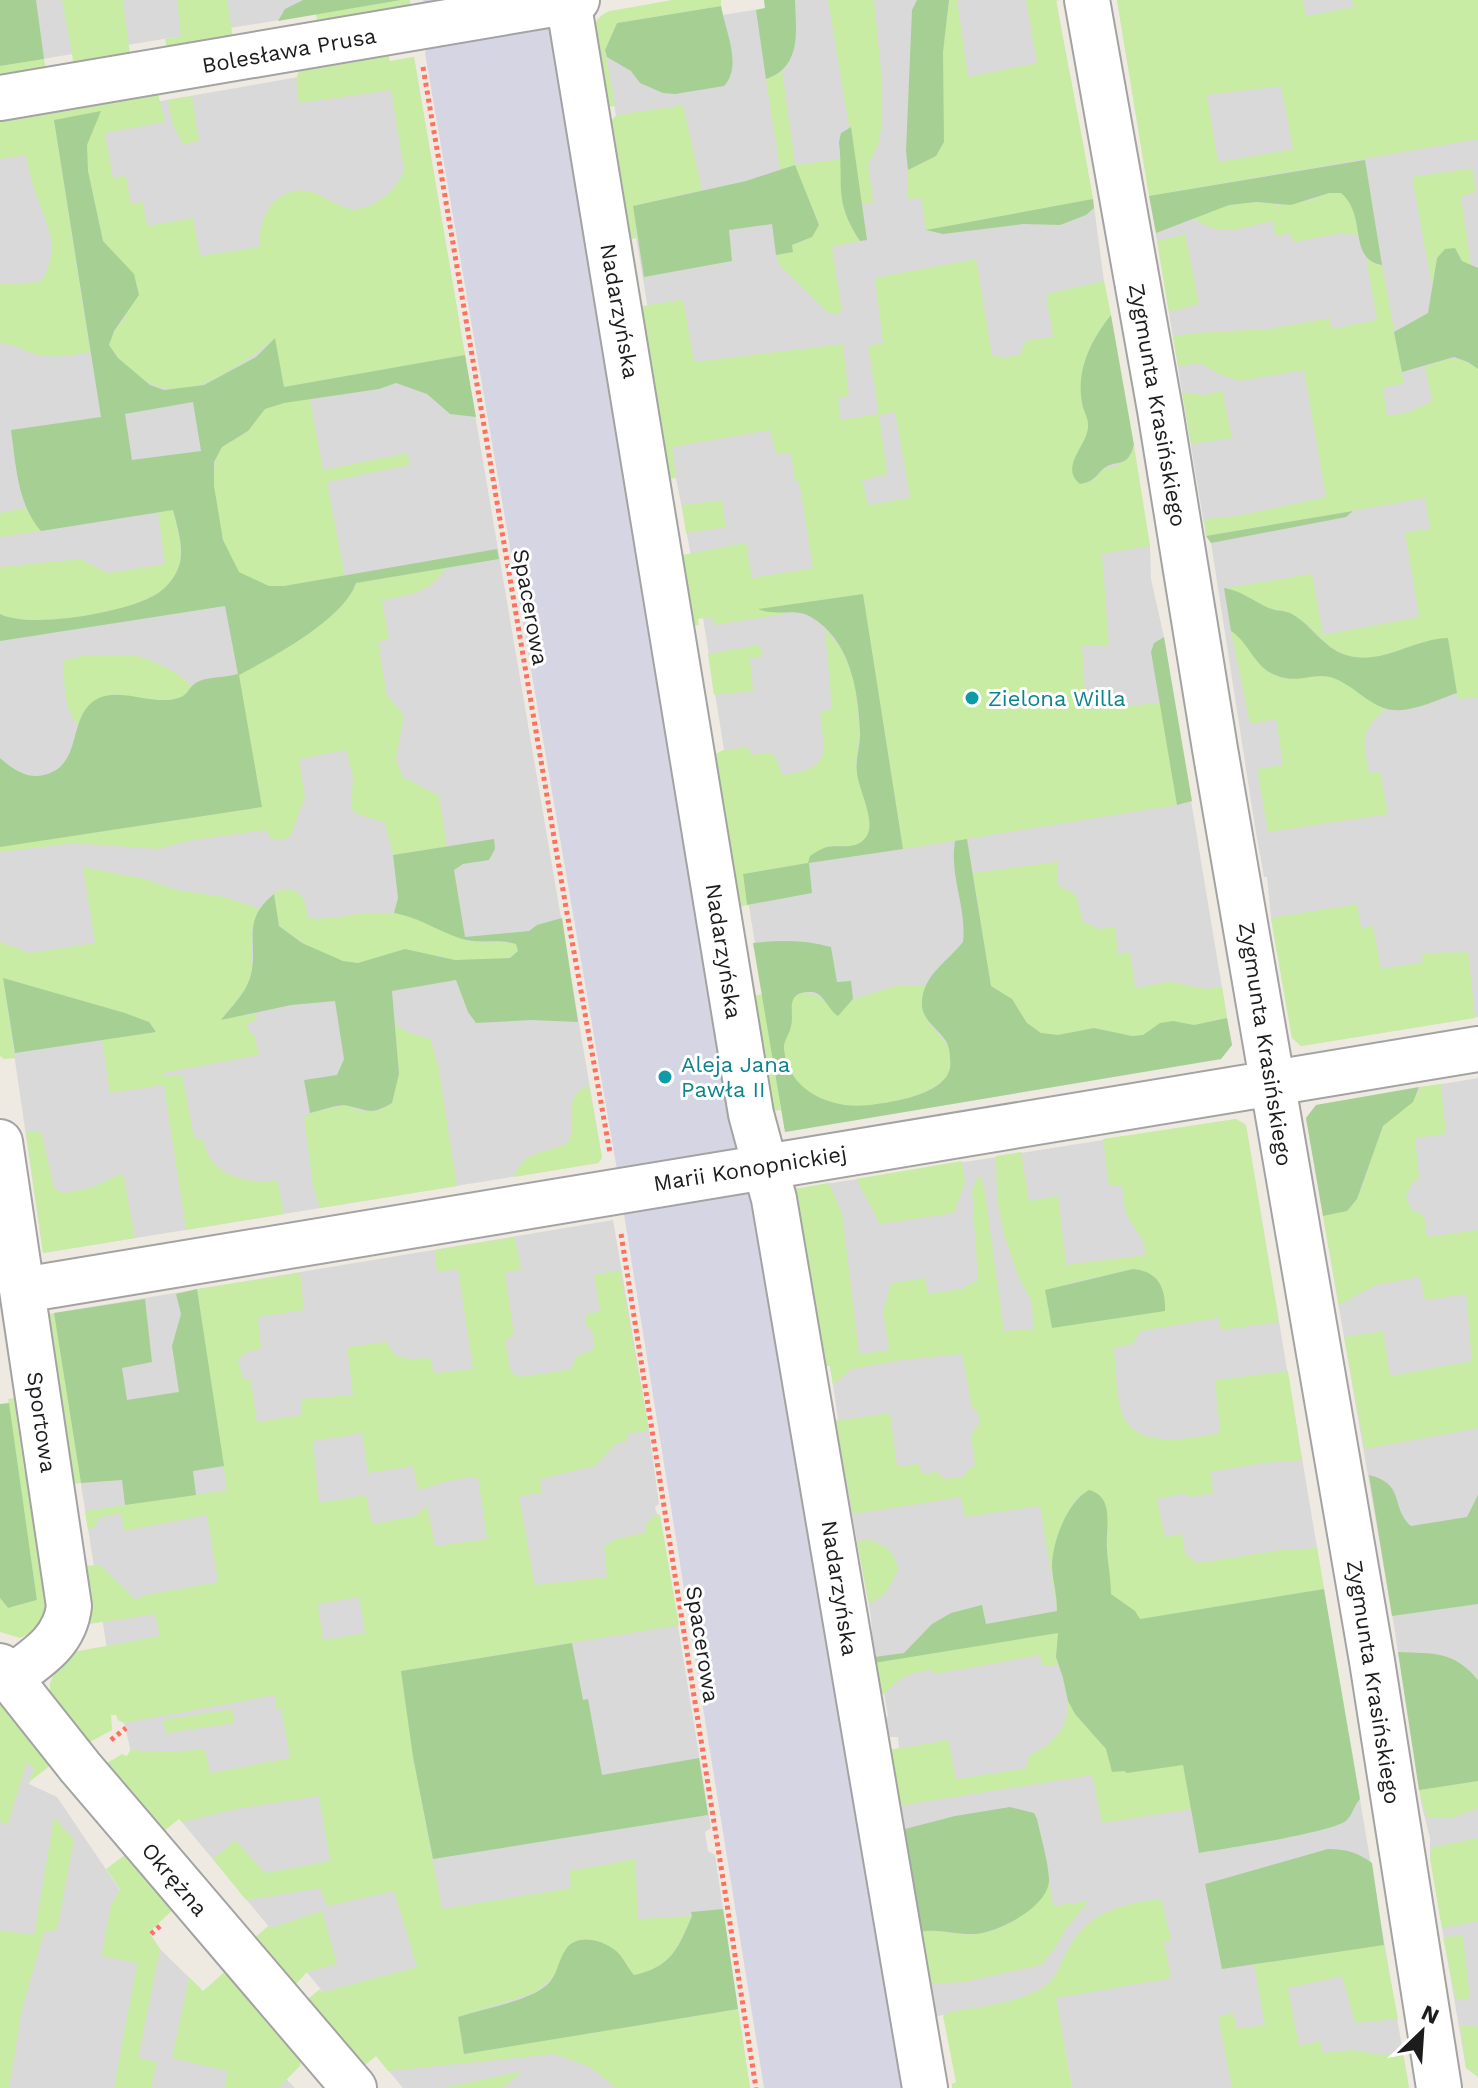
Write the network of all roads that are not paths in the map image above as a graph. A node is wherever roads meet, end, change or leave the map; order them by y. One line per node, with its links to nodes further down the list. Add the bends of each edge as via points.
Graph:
1 (571, 0): 3 (street, Bolesława Prusa); 7 (street, Nadarzyńska, via 748,1099)
2 (1087, 0): 5 (street, Zygmunta Krasińskiego)
3 (0, 98)
4 (1478, 1049): 5 (street, Marii Konopnickiej)
5 (1273, 1084): 7 (street, Marii Konopnickiej); 12 (street, Zygmunta Krasińskiego)
6 (0, 1142): 8 (street, Sportowa)
7 (765, 1166): 8 (street, Marii Konopnickiej); 11 (street, Nadarzyńska, via 813,1419)
8 (23, 1290): 9 (street, Sportowa, via 69,1606 57,1641)
9 (5, 1672): 10 (street, Okrężna)
10 (354, 2088)
11 (925, 2088)
12 (1439, 2088)

